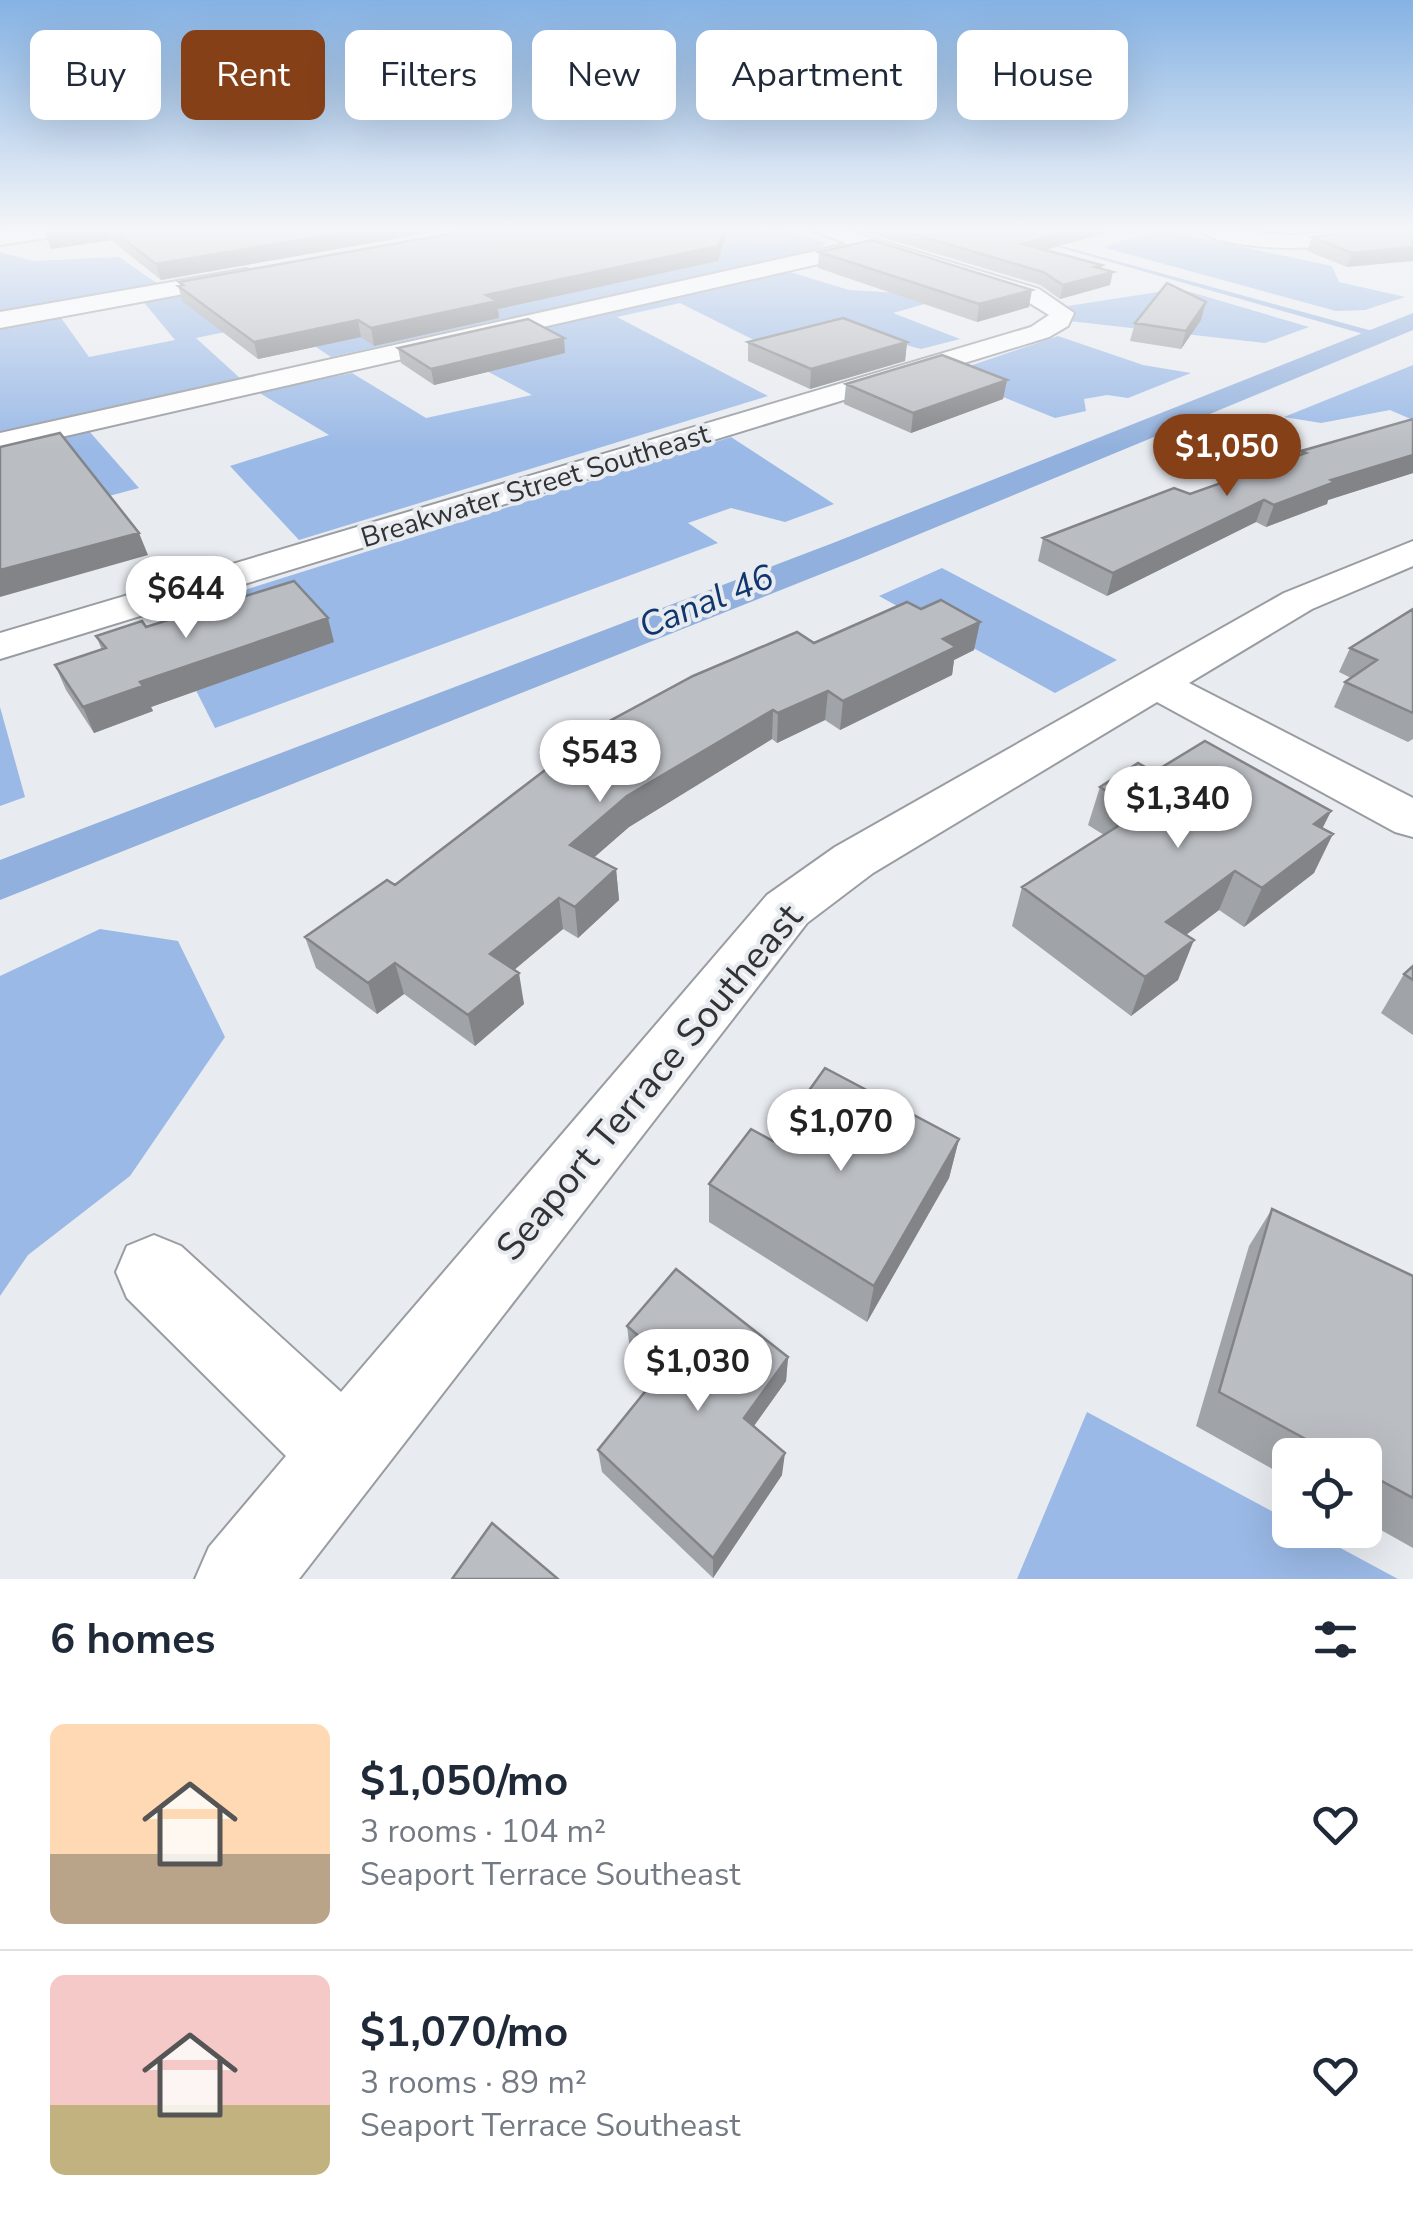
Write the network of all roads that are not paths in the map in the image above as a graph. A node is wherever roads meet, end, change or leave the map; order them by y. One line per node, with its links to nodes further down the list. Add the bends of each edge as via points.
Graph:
1 (96, 303): 4 (street)
2 (616, 303): 5 (street)
3 (1045, 303): 7 (street, Breakwater Street Southeast, via 1062,313 1040,332)
4 (0, 320)
5 (0, 442)
6 (1413, 552): 8 (street, Seaport Terrace Southeast, via 1298,601)
7 (0, 646)
8 (1155, 684): 9 (street); 11 (street, Seaport Terrace Southeast, via 854,860 787,909)
9 (1413, 820)
10 (154, 1272): 11 (street)
11 (343, 1452): 12 (street, Seaport Terrace Southeast)
12 (241, 1579)

